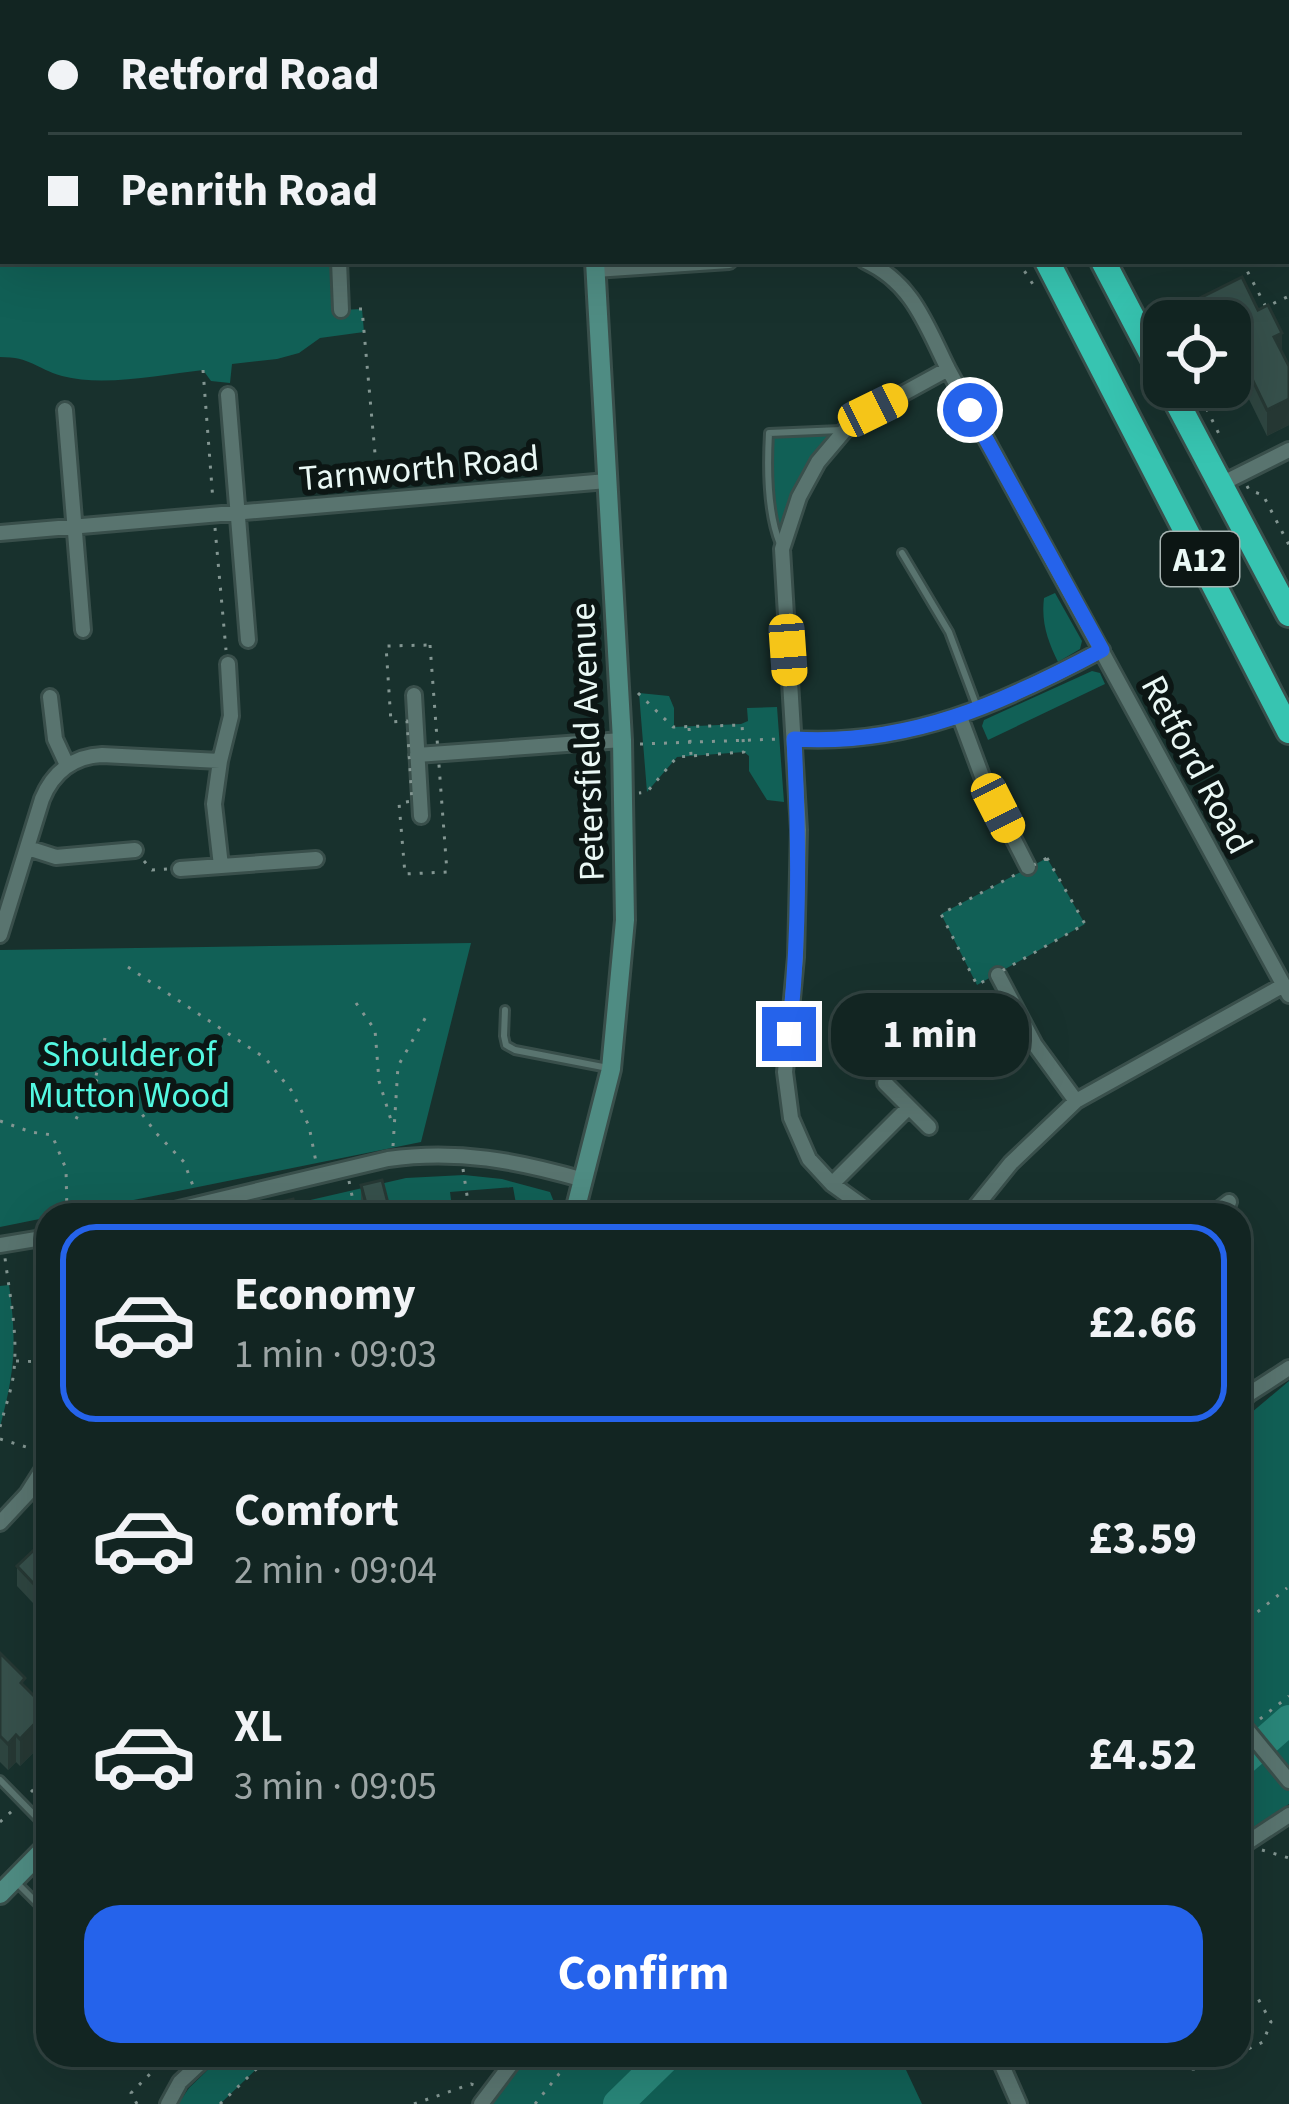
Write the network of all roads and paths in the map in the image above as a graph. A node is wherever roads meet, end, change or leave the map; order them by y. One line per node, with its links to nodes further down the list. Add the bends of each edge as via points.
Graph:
1 (339, 264): 9 (street)
2 (628, 264): 7 (street)
3 (872, 264): 11 (street, Retford Road, via 904,289)
4 (1049, 264): 42 (highway, A12)
5 (1105, 264): 10 (highway)
6 (1244, 264): 8 (path, via 1266,307)
7 (595, 265): 20 (street, Petersfield Avenue)
8 (1289, 296)
9 (341, 310): 23 (path, via 362,309)
10 (1143, 338)
11 (948, 369): 17 (street); 34 (street, Retford Road)
12 (203, 370): 25 (path)
13 (228, 395): 24 (street)
14 (1179, 408): 22 (highway, A12)
15 (1206, 408): 18 (path)
16 (65, 410): 26 (street)
17 (845, 430): 29 (street, via 799,496); 29 (lane, via 770,433)
18 (1221, 437)
19 (1289, 450): 22 (street)
20 (607, 481): 23 (street, Tarnworth Road); 36 (street, Petersfield Avenue)
21 (1246, 484): 28 (path, via 1263,495)
22 (1220, 485): 31 (highway, A12)
23 (379, 501): 24 (street, Tarnworth Road)
24 (236, 513): 25 (street, Tarnworth Road); 33 (street)
25 (214, 514): 26 (street, Tarnworth Road); 35 (path)
26 (74, 527): 27 (street, Tarnworth Road); 32 (street)
27 (0, 533)
28 (1289, 545)
29 (782, 549): 44 (street)
30 (902, 553): 39 (lane, via 949,632)
31 (1289, 614)
32 (83, 629)
33 (248, 640)
34 (1102, 650): 39 (street); 62 (street, Retford Road)
35 (228, 664): 49 (street, via 231,716)
36 (619, 693): 41 (path, via 639,693 673,728); 45 (street, Petersfield Avenue)
37 (414, 695): 47 (street)
38 (50, 697): 50 (street)
39 (978, 711): 40 (street)
40 (959, 717): 44 (street, via 855,738); 57 (street)
41 (689, 727): 43 (path, via 742,725); 46 (path)
42 (1289, 731)
43 (743, 739): 44 (path); 46 (path); 48 (path, via 744,752)
44 (794, 739): 81 (street, via 798,919 785,1072 791,1118 809,1159)
45 (622, 740): 46 (path); 47 (street); 51 (street, Petersfield Avenue)
46 (690, 742): 48 (path)
47 (417, 755): 52 (street)
48 (691, 756): 51 (path, via 677,757 646,792)
49 (220, 761): 50 (street, via 92,755); 56 (street, via 214,804)
50 (67, 765): 53 (street, via 47,785)
51 (623, 793): 67 (street, Petersfield Avenue, via 625,920)
52 (421, 816)
53 (28, 848): 54 (street, via 56,857); 59 (street)
54 (134, 850): 58 (path, via 152,870)
55 (316, 859): 56 (street)
56 (221, 866): 58 (street)
57 (1028, 867): 61 (path, via 1047,858 1085,924); 61 (path, via 941,914 977,985)
58 (180, 869)
59 (0, 935)
60 (128, 967): 79 (path, via 265,1058 309,1126)
61 (998, 974): 70 (street)
62 (1286, 990): 70 (street)
63 (356, 1003): 75 (path, via 375,1030)
64 (505, 1010): 67 (lane, via 503,1036 514,1050)
65 (427, 1015): 75 (path, via 398,1066)
66 (105, 1038): 68 (path)
67 (611, 1069): 80 (street, Petersfield Avenue)
68 (95, 1080): 72 (path); 84 (path, via 130,1098 184,1162)
69 (885, 1083): 71 (street)
70 (1076, 1101): 91 (street)
71 (909, 1107): 74 (street); 81 (street)
72 (76, 1119)
73 (0, 1121): 83 (path, via 52,1135 66,1168)
74 (929, 1126)
75 (393, 1128): 76 (path)
76 (393, 1147)
77 (461, 1155): 78 (street); 80 (street); 88 (path)
78 (347, 1169): 79 (street); 87 (path)
79 (319, 1176): 82 (street)
80 (584, 1180): 89 (street, Petersfield Avenue)
81 (832, 1184): 90 (street)
82 (228, 1197): 85 (street); 86 (street)
83 (67, 1203)
84 (200, 1203)
85 (204, 1203)
86 (229, 1203)
87 (354, 1203)
88 (468, 1203)
89 (577, 1203)
90 (858, 1203)
91 (978, 1203)
92 (36, 1239): 93 (street)
93 (2, 1245): 94 (path)
94 (14, 1360): 95 (path); 98 (path)
95 (36, 1361)
96 (1289, 1368): 97 (street)
97 (1251, 1389)
98 (0, 1427)
99 (0, 1439): 100 (path)
100 (36, 1452)
101 (36, 1478): 102 (street)
102 (0, 1523)
103 (1287, 1588): 104 (path)
104 (1251, 1617)
105 (1289, 1696): 106 (path)
106 (1251, 1724)
107 (1251, 1730): 109 (street)
108 (0, 1780): 111 (lane)
109 (1289, 1781)
110 (1289, 1815): 112 (street)
111 (36, 1817)
112 (1251, 1840)
113 (1251, 1848): 115 (path)
114 (36, 1857): 116 (street)
115 (1289, 1858)
116 (7, 1887): 117 (lane)
117 (36, 1906)
118 (1251, 1997): 119 (path, via 1271,2022 1263,2042)
119 (1251, 2047)
120 (157, 2067): 129 (path, via 131,2093)
121 (165, 2067): 127 (path)
122 (196, 2067): 127 (street)
123 (259, 2067): 131 (path)
124 (509, 2067): 128 (street)
125 (566, 2067): 133 (path)
126 (1003, 2067): 134 (street)
127 (181, 2082): 130 (street)
128 (484, 2099): 132 (path, via 471,2084)
129 (137, 2104)
130 (168, 2104)
131 (220, 2104)
132 (414, 2104)
133 (536, 2104)
134 (1019, 2104)

